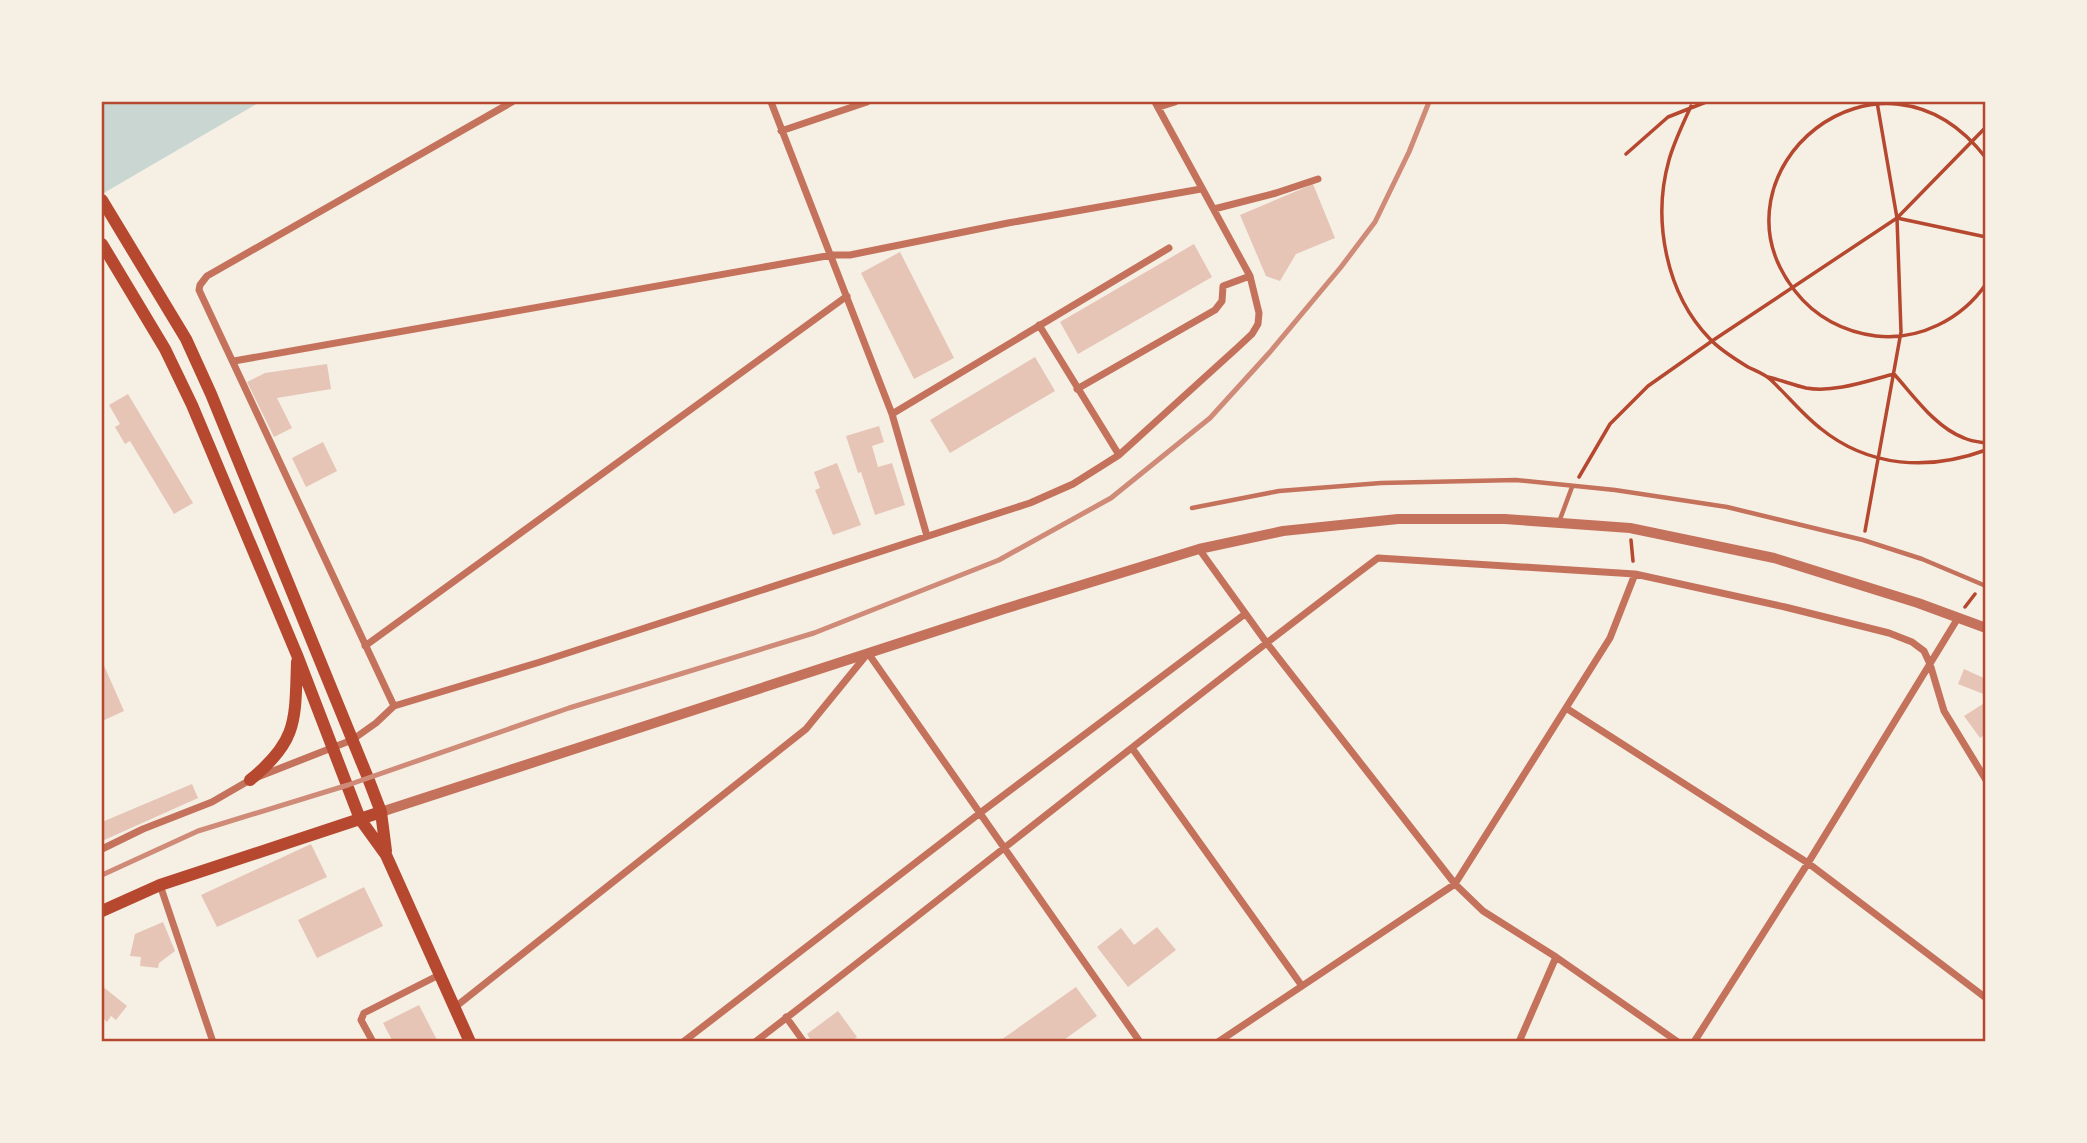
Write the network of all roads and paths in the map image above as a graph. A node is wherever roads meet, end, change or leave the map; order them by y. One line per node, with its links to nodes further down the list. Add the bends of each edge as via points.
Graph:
1 (512, 102): 30 (street, via 207,276 200,290)
2 (771, 102): 10 (street)
3 (867, 102): 10 (street)
4 (1175, 102): 7 (street)
5 (1706, 102): 8 (path)
6 (1877, 103): 11 (path, via 1920,108 1948,121); 18 (path); 25 (path, via 1829,118 1804,137 1785,162 1773,191 1769,222 1774,254)
7 (1157, 104): 15 (street)
8 (1691, 106): 12 (path, via 1668,117); 29 (path, via 1669,160 1662,197 1663,230 1679,295)
9 (1986, 127): 11 (path)
10 (781, 131): 22 (street)
11 (1972, 140): 13 (path); 18 (path)
12 (1626, 154)
13 (1986, 158)
14 (1318, 179): 17 (street)
15 (1201, 189): 17 (street); 22 (street, via 850,256)
16 (102, 200): 58 (main road, via 186,339)
17 (1214, 209): 23 (street)
18 (1897, 218): 19 (path); 25 (path); 28 (path)
19 (1986, 237)
20 (102, 244): 54 (main road, via 165,349 192,405)
21 (1169, 248): 27 (street)
22 (832, 255): 26 (street); 30 (street)
23 (1250, 275): 33 (street, via 1223,286 1223,301 1215,310); 37 (street, via 1259,313 1252,334)
24 (1985, 284): 28 (path, via 1957,314 1935,327)
25 (1792, 288): 28 (path, via 1819,316 1839,327 1861,334); 29 (path)
26 (847, 296): 34 (street); 52 (street)
27 (1039, 325): 33 (street); 34 (street)
28 (1900, 336): 31 (path)
29 (1712, 341): 32 (path); 39 (path, via 1648,386 1610,424)
30 (234, 360): 52 (street)
31 (1894, 374): 32 (path, via 1816,388); 35 (path, via 1947,428); 38 (path)
32 (1768, 377): 38 (path, via 1822,430)
33 (1077, 389): 37 (street)
34 (892, 414): 43 (street)
35 (1986, 443)
36 (1986, 450): 38 (path, via 1918,464)
37 (1119, 455): 43 (street, via 1073,484 1030,503)
38 (1878, 458): 44 (path)
39 (1572, 487): 40 (lane, via 1516,480 1381,483 1279,491); 41 (lane); 44 (lane, via 1727,507)
40 (1192, 508)
41 (1559, 523): 42 (street); 45 (street, via 1398,519 1283,531)
42 (1630, 528): 46 (path); 49 (street, via 1774,558)
43 (927, 536): 56 (street)
44 (1863, 540): 47 (lane)
45 (1199, 549): 48 (street); 53 (street)
46 (1635, 574): 51 (street, via 1378,558); 55 (street, via 1889,633 1924,651); 57 (street, via 1610,638)
47 (1984, 585): 49 (path)
48 (1245, 614): 51 (street); 64 (street)
49 (1958, 618): 50 (street); 55 (street)
50 (1986, 628)
51 (1266, 642): 60 (street); 70 (street)
52 (365, 646): 56 (street)
53 (869, 653): 63 (street); 64 (street); 77 (street, via 806,729)
54 (297, 655): 59 (main road); 62 (main road, via 290,734 276,757)
55 (1930, 664): 61 (street, via 1944,710); 69 (street)
56 (394, 706): 58 (street)
57 (1566, 708): 69 (street); 70 (street)
58 (352, 740): 59 (street); 63 (main road)
59 (334, 747): 62 (street); 65 (main road)
60 (1132, 748): 67 (street); 75 (street)
61 (1986, 779)
62 (250, 780): 66 (street, via 212,802)
63 (381, 812): 65 (main road); 68 (main road)
64 (980, 813): 67 (street); 82 (street)
65 (360, 819): 68 (main road); 71 (main road)
66 (102, 849)
67 (1005, 849): 78 (street); 85 (street)
68 (386, 855): 74 (main road)
69 (1808, 863): 76 (street); 89 (street)
70 (1455, 884): 73 (street, via 1483,911); 75 (street)
71 (160, 885): 72 (main road); 79 (street)
72 (102, 911)
73 (1556, 957): 87 (street); 88 (street)
74 (439, 975): 77 (main road); 80 (street, via 364,1013 361,1020)
75 (1302, 986): 86 (street)
76 (1986, 998)
77 (454, 1008): 81 (main road)
78 (786, 1017): 83 (street); 84 (street)
79 (213, 1041)
80 (373, 1041)
81 (470, 1041)
82 (683, 1041)
83 (755, 1041)
84 (804, 1041)
85 (1140, 1041)
86 (1218, 1041)
87 (1519, 1041)
88 (1678, 1041)
89 (1694, 1041)

